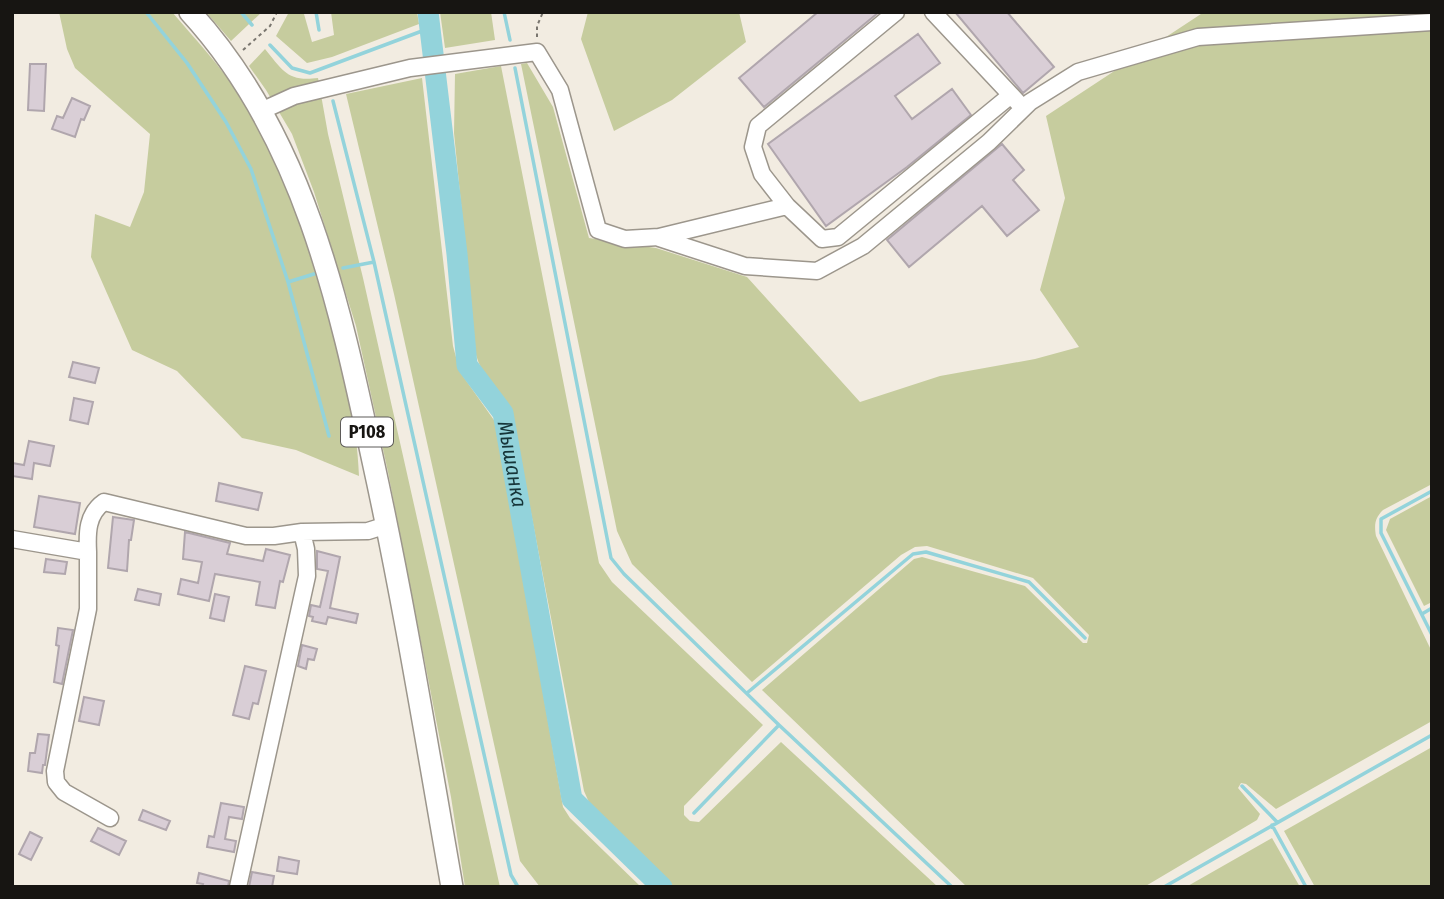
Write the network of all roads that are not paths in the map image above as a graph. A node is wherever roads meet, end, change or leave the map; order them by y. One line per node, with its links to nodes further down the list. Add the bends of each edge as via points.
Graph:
1 (190, 12): 7 (main road, Р108, via 231,61)
2 (896, 12): 8 (street, via 758,127 754,147 762,174)
3 (933, 12): 5 (street)
4 (1432, 22): 6 (street, via 1198,37 1078,72)
5 (1011, 95): 6 (street); 8 (street, via 838,237 822,239)
6 (1023, 108): 9 (street, via 989,142 863,246 817,271 745,266)
7 (261, 111): 9 (street, via 294,96 410,68 537,52 560,90 598,230 625,239); 10 (main road, Р108, via 301,192 332,285)
8 (787, 206): 9 (street)
9 (659, 237)
10 (387, 525): 11 (street, via 368,531); 16 (main road, Р108)
11 (302, 532): 13 (street, via 246,536 104,502 92,514); 15 (street, via 307,576)
12 (12, 539): 13 (street)
13 (88, 552): 14 (street, via 88,609 55,771 64,792)
14 (110, 818)
15 (238, 887)
16 (452, 887)

